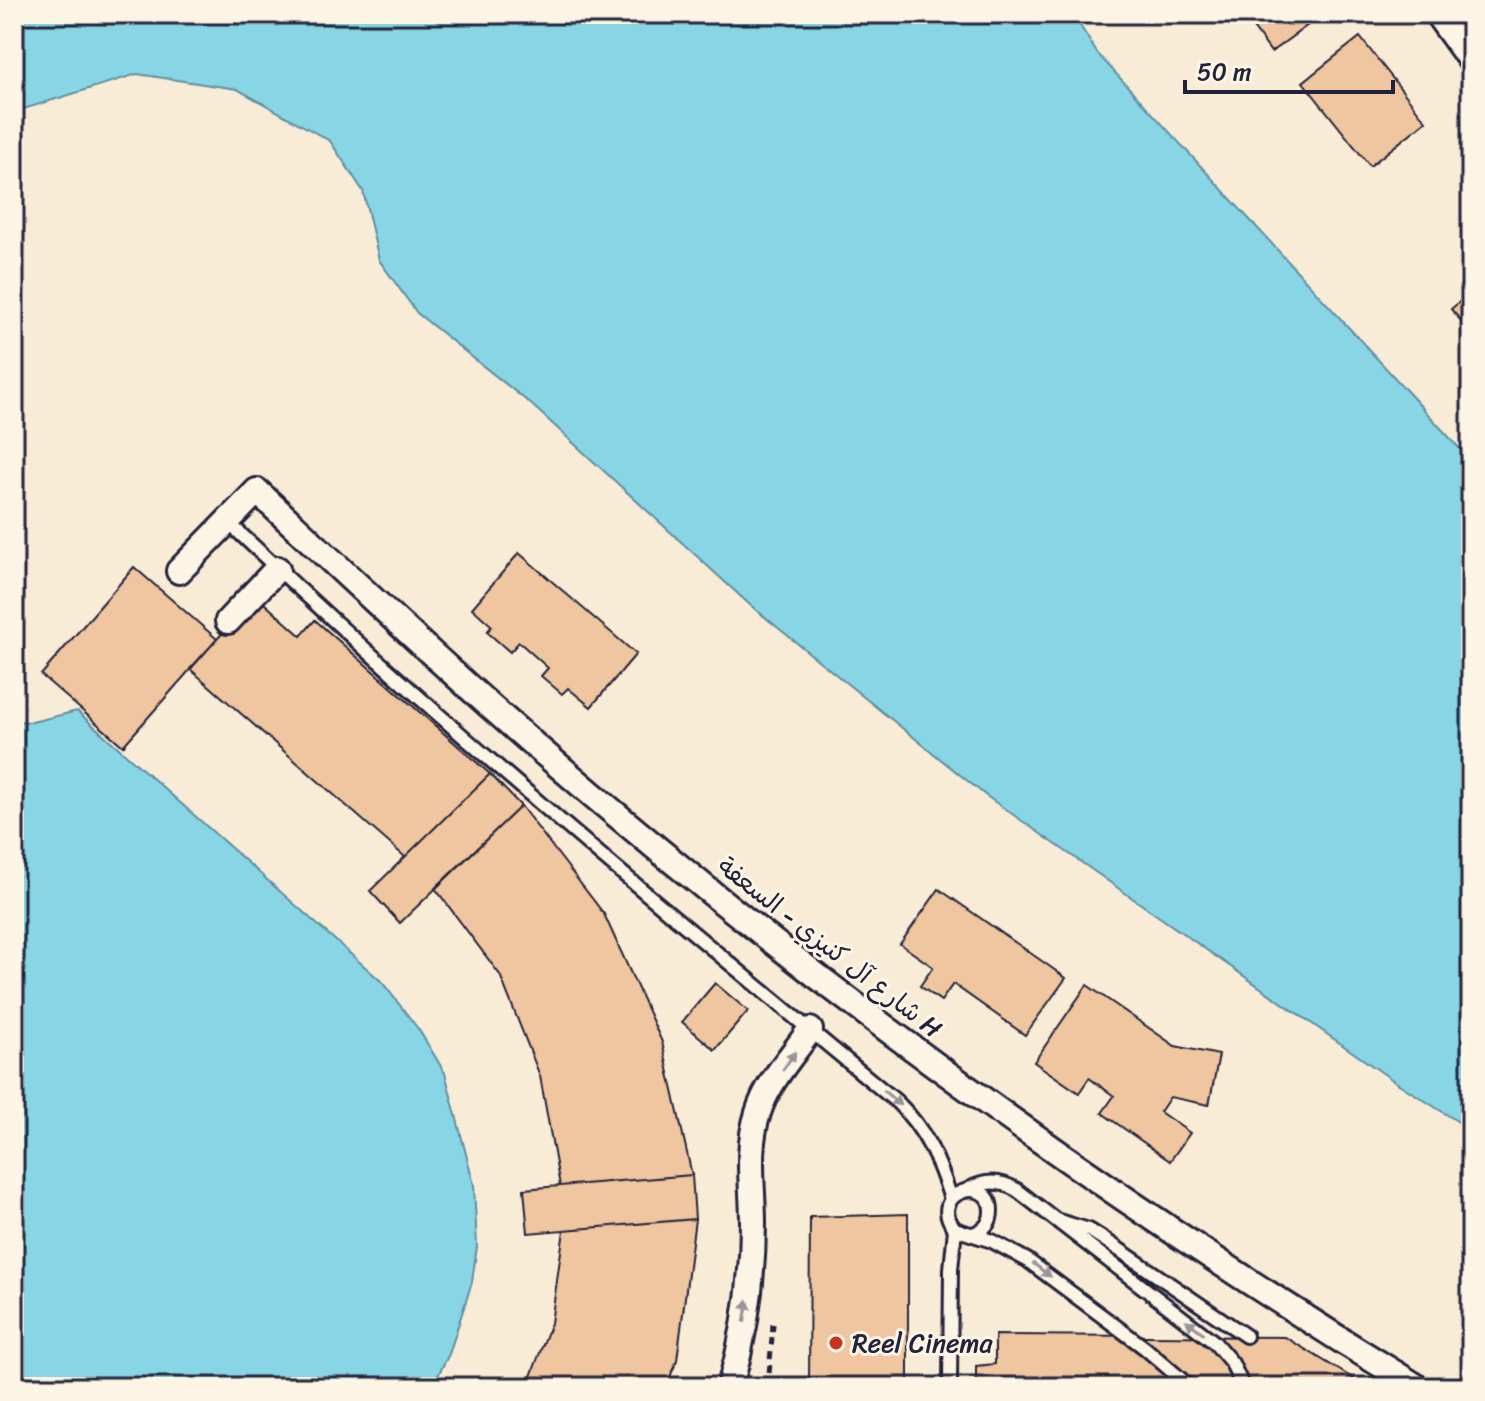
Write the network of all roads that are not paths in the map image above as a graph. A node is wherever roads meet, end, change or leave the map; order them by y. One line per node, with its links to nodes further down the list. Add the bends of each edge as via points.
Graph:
1 (1437, 14): 2 (street)
2 (1471, 61)
3 (227, 521): 4 (lane); 5 (street); 18 (street, شارع آل كنيزي - السعفة H, via 257,491 492,708 851,1001 1101,1182)
4 (277, 569): 6 (street); 7 (lane, via 531,796)
5 (179, 571)
6 (228, 621)
7 (810, 1030): 9 (lane, one-way to 9, via 911,1115 933,1147); 14 (street, one-way to 7, via 751,1272 753,1130 768,1090)
8 (967, 1190): 9 (lane); 10 (lane, via 987,1182 1008,1185); 12 (lane, via 977,1191 990,1204 989,1223)
9 (951, 1199): 11 (lane, via 947,1215)
10 (1052, 1219): 13 (lane, via 1105,1240); 17 (lane, one-way to 10, via 1214,1342)
11 (955, 1229): 12 (lane); 15 (lane)
12 (973, 1234): 16 (lane, one-way to 16, via 1027,1260)
13 (1246, 1336)
14 (730, 1387)
15 (950, 1387)
16 (1190, 1387)
17 (1243, 1387)
18 (1417, 1387)

